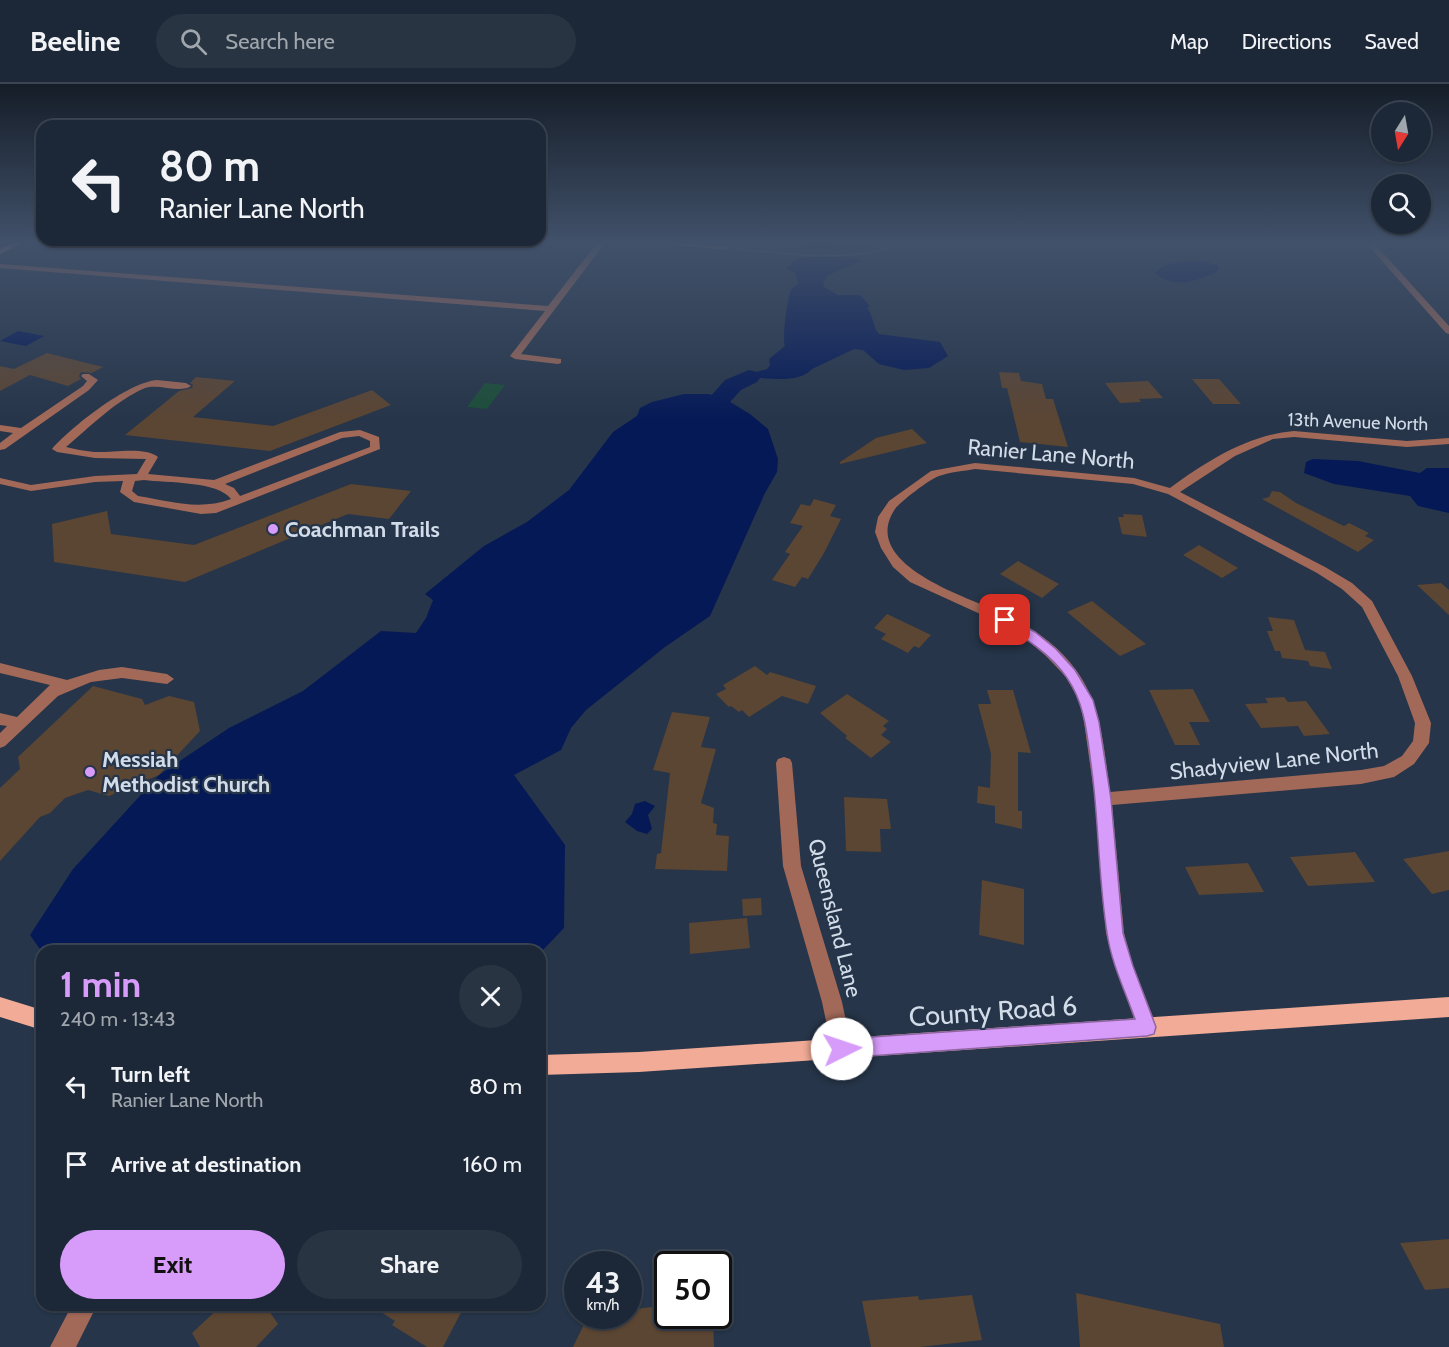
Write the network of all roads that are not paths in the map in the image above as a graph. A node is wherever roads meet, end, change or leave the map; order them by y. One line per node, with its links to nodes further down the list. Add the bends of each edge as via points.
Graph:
1 (460, 302): 4 (street)
2 (555, 302): 4 (street)
3 (1423, 302): 5 (street)
4 (550, 309): 6 (street, via 515,356)
5 (1449, 331)
6 (558, 361)
7 (86, 376): 10 (street, via 93,380 86,388)
8 (186, 386): 13 (street, via 140,386 57,449 153,457)
9 (0, 428): 10 (street)
10 (23, 432): 12 (street)
11 (1449, 441): 17 (street, 13th Avenue North, via 1407,444 1278,435 1253,444)
12 (0, 447)
13 (136, 477): 14 (street, via 31,488); 15 (street); 18 (street, via 126,492 134,499 201,510)
14 (6, 482): 16 (street)
15 (215, 484): 18 (street, via 230,490); 18 (street, via 340,435 360,433 375,439 375,448)
16 (0, 491)
17 (1172, 492): 26 (street, Ranier Lane North, via 1134,481 975,466 935,473 893,503 884,517 881,532 897,564 915,579 1031,636 1071,673 1086,700 1092,722); 26 (street, Shadyview Lane North, via 1321,570 1367,604 1416,701 1423,723 1421,743 1408,760 1388,772 1361,777)
18 (238, 501)
19 (0, 668): 21 (street, via 62,682)
20 (167, 679): 21 (street, via 126,671 101,673)
21 (51, 694): 23 (street)
22 (0, 719): 23 (street)
23 (20, 723): 24 (street)
24 (0, 742)
25 (784, 763): 31 (street, Queensland Lane, via 792,866)
26 (1103, 799): 30 (street, Ranier Lane North, via 1115,933)
27 (0, 1007): 29 (main road)
28 (1449, 1007): 30 (main road, County Road 6)
29 (36, 1018)
30 (1147, 1027): 31 (main road, County Road 6)
31 (842, 1049): 32 (main road, County Road 6)
32 (546, 1065)
33 (82, 1311): 34 (street)
34 (62, 1347)

